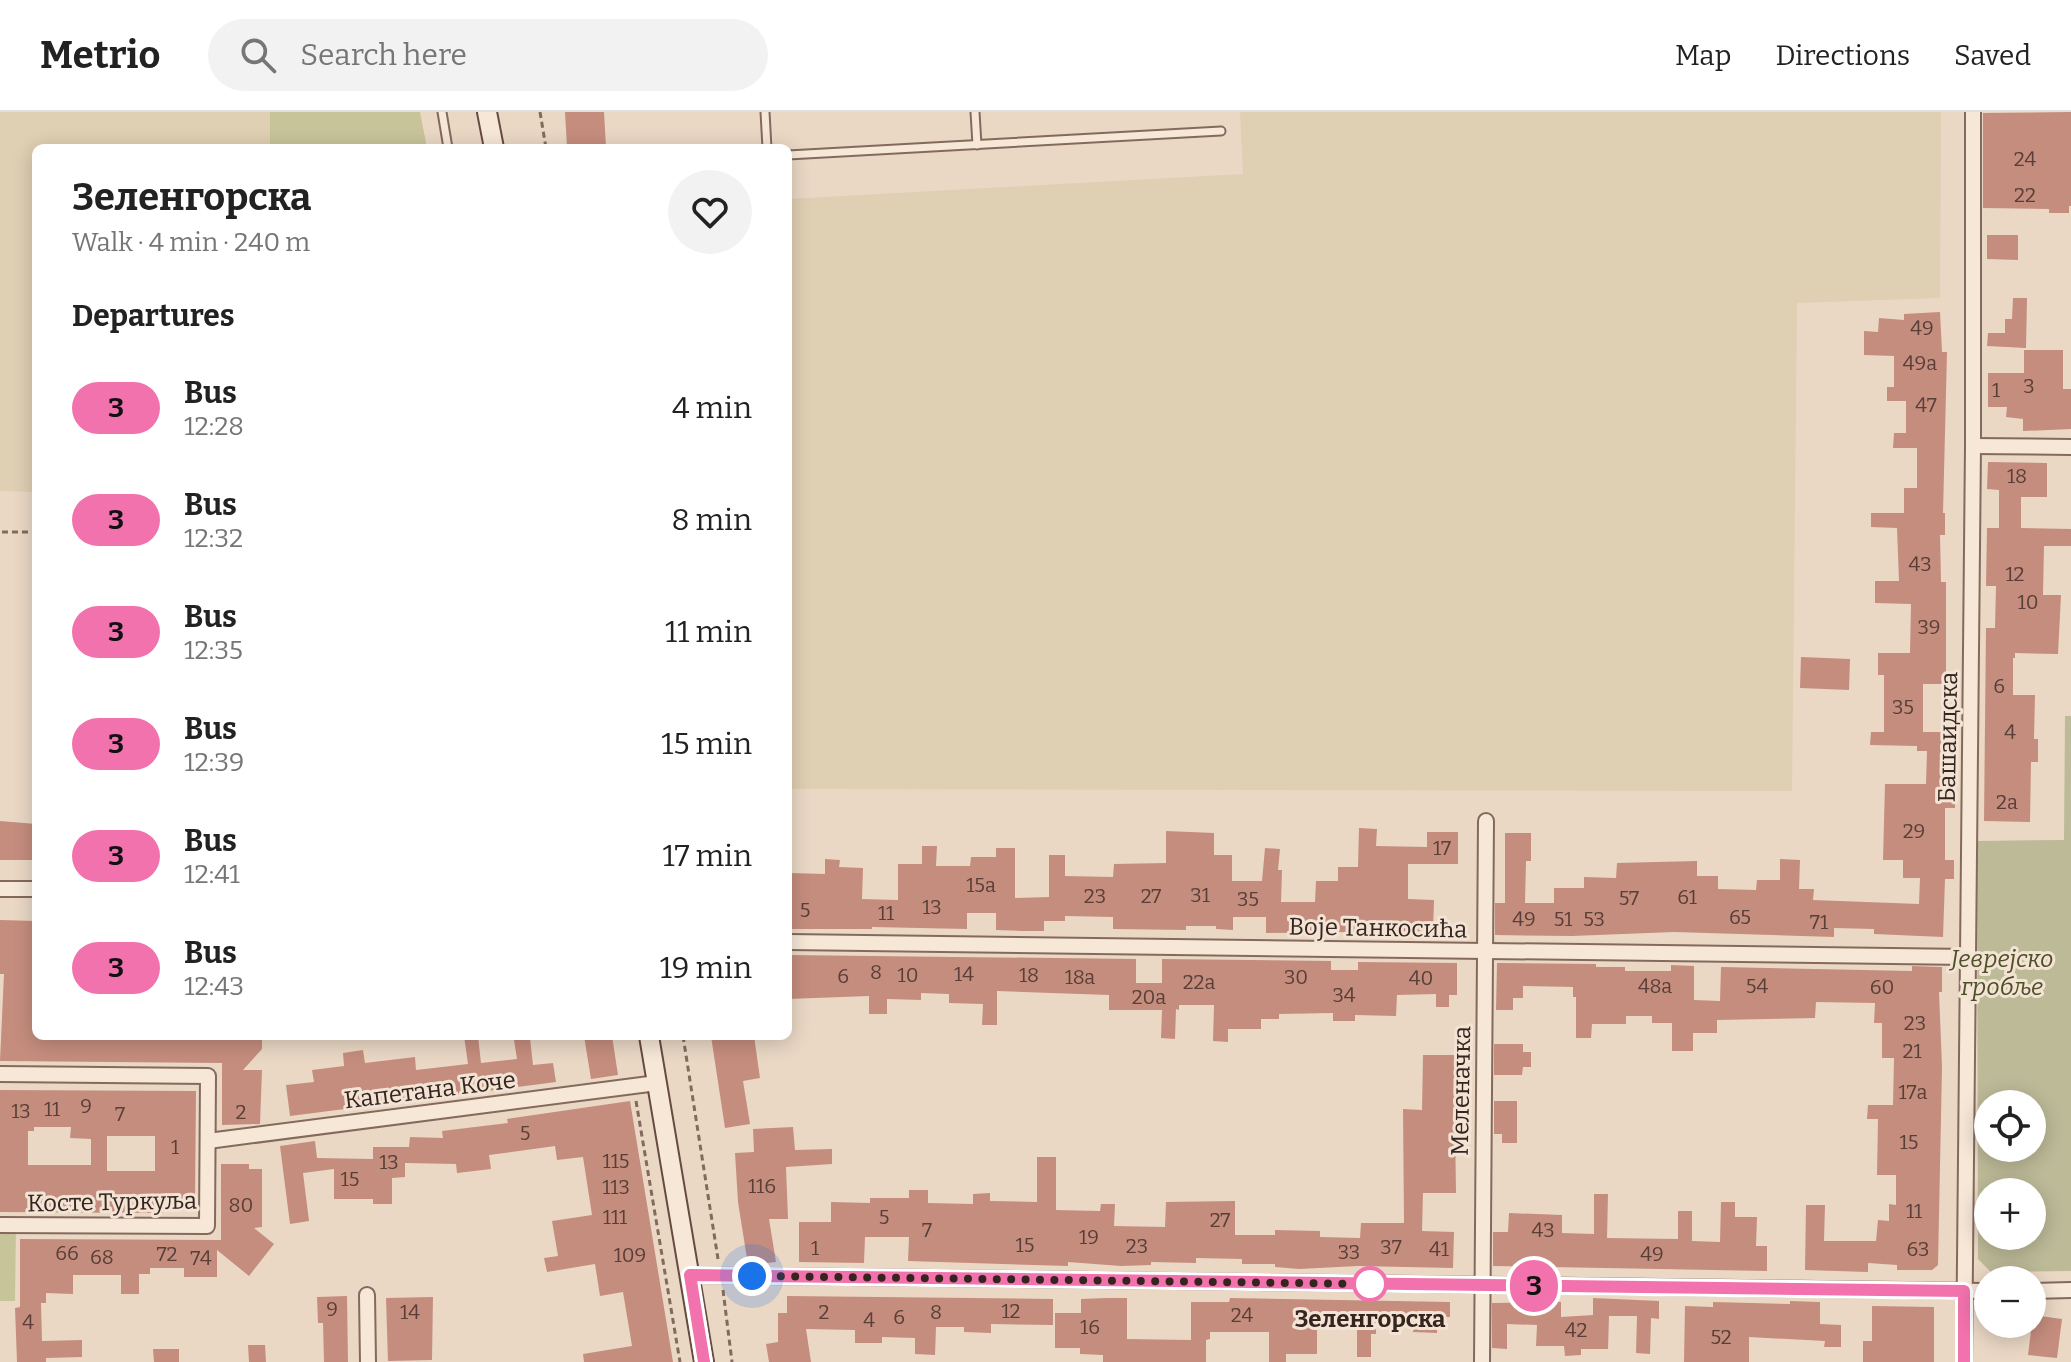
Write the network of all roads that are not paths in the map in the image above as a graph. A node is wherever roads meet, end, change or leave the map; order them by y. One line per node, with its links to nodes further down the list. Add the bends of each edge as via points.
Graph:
1 (442, 112): 7 (lane)
2 (487, 112): 8 (main road)
3 (765, 112): 9 (lane)
4 (975, 112): 10 (lane)
5 (1973, 112): 12 (street, Башаидска)
6 (1221, 131): 10 (lane)
7 (447, 144)
8 (493, 144)
9 (767, 144)
10 (977, 145): 11 (lane)
11 (792, 155)
12 (1973, 446): 13 (street); 19 (street, Башаидска)
13 (2071, 447)
14 (1486, 821): 18 (street, Меленачка)
15 (0, 889): 16 (street)
16 (32, 889)
17 (792, 942): 18 (street, Воје Танкосића)
18 (1485, 951): 19 (street, Воје Танкосића); 26 (street, Меленачка)
19 (1968, 957): 28 (street, Башаидска)
20 (650, 1040): 22 (main road)
21 (0, 1074): 23 (street, Косте Туркуља, via 208,1076)
22 (657, 1083): 23 (street, Капетана Коче); 25 (main road)
23 (208, 1141): 24 (street, Косте Туркуља, via 207,1226)
24 (0, 1225)
25 (690, 1275): 26 (street); 33 (main road)
26 (1481, 1286): 28 (street); 34 (street, Меленачка)
27 (2071, 1290): 30 (street)
28 (1964, 1291): 29 (street); 35 (street, Башаидска)
29 (1974, 1291)
30 (2046, 1291)
31 (367, 1295): 32 (street)
32 (368, 1362)
33 (704, 1362)
34 (1482, 1362)
35 (1964, 1362)

